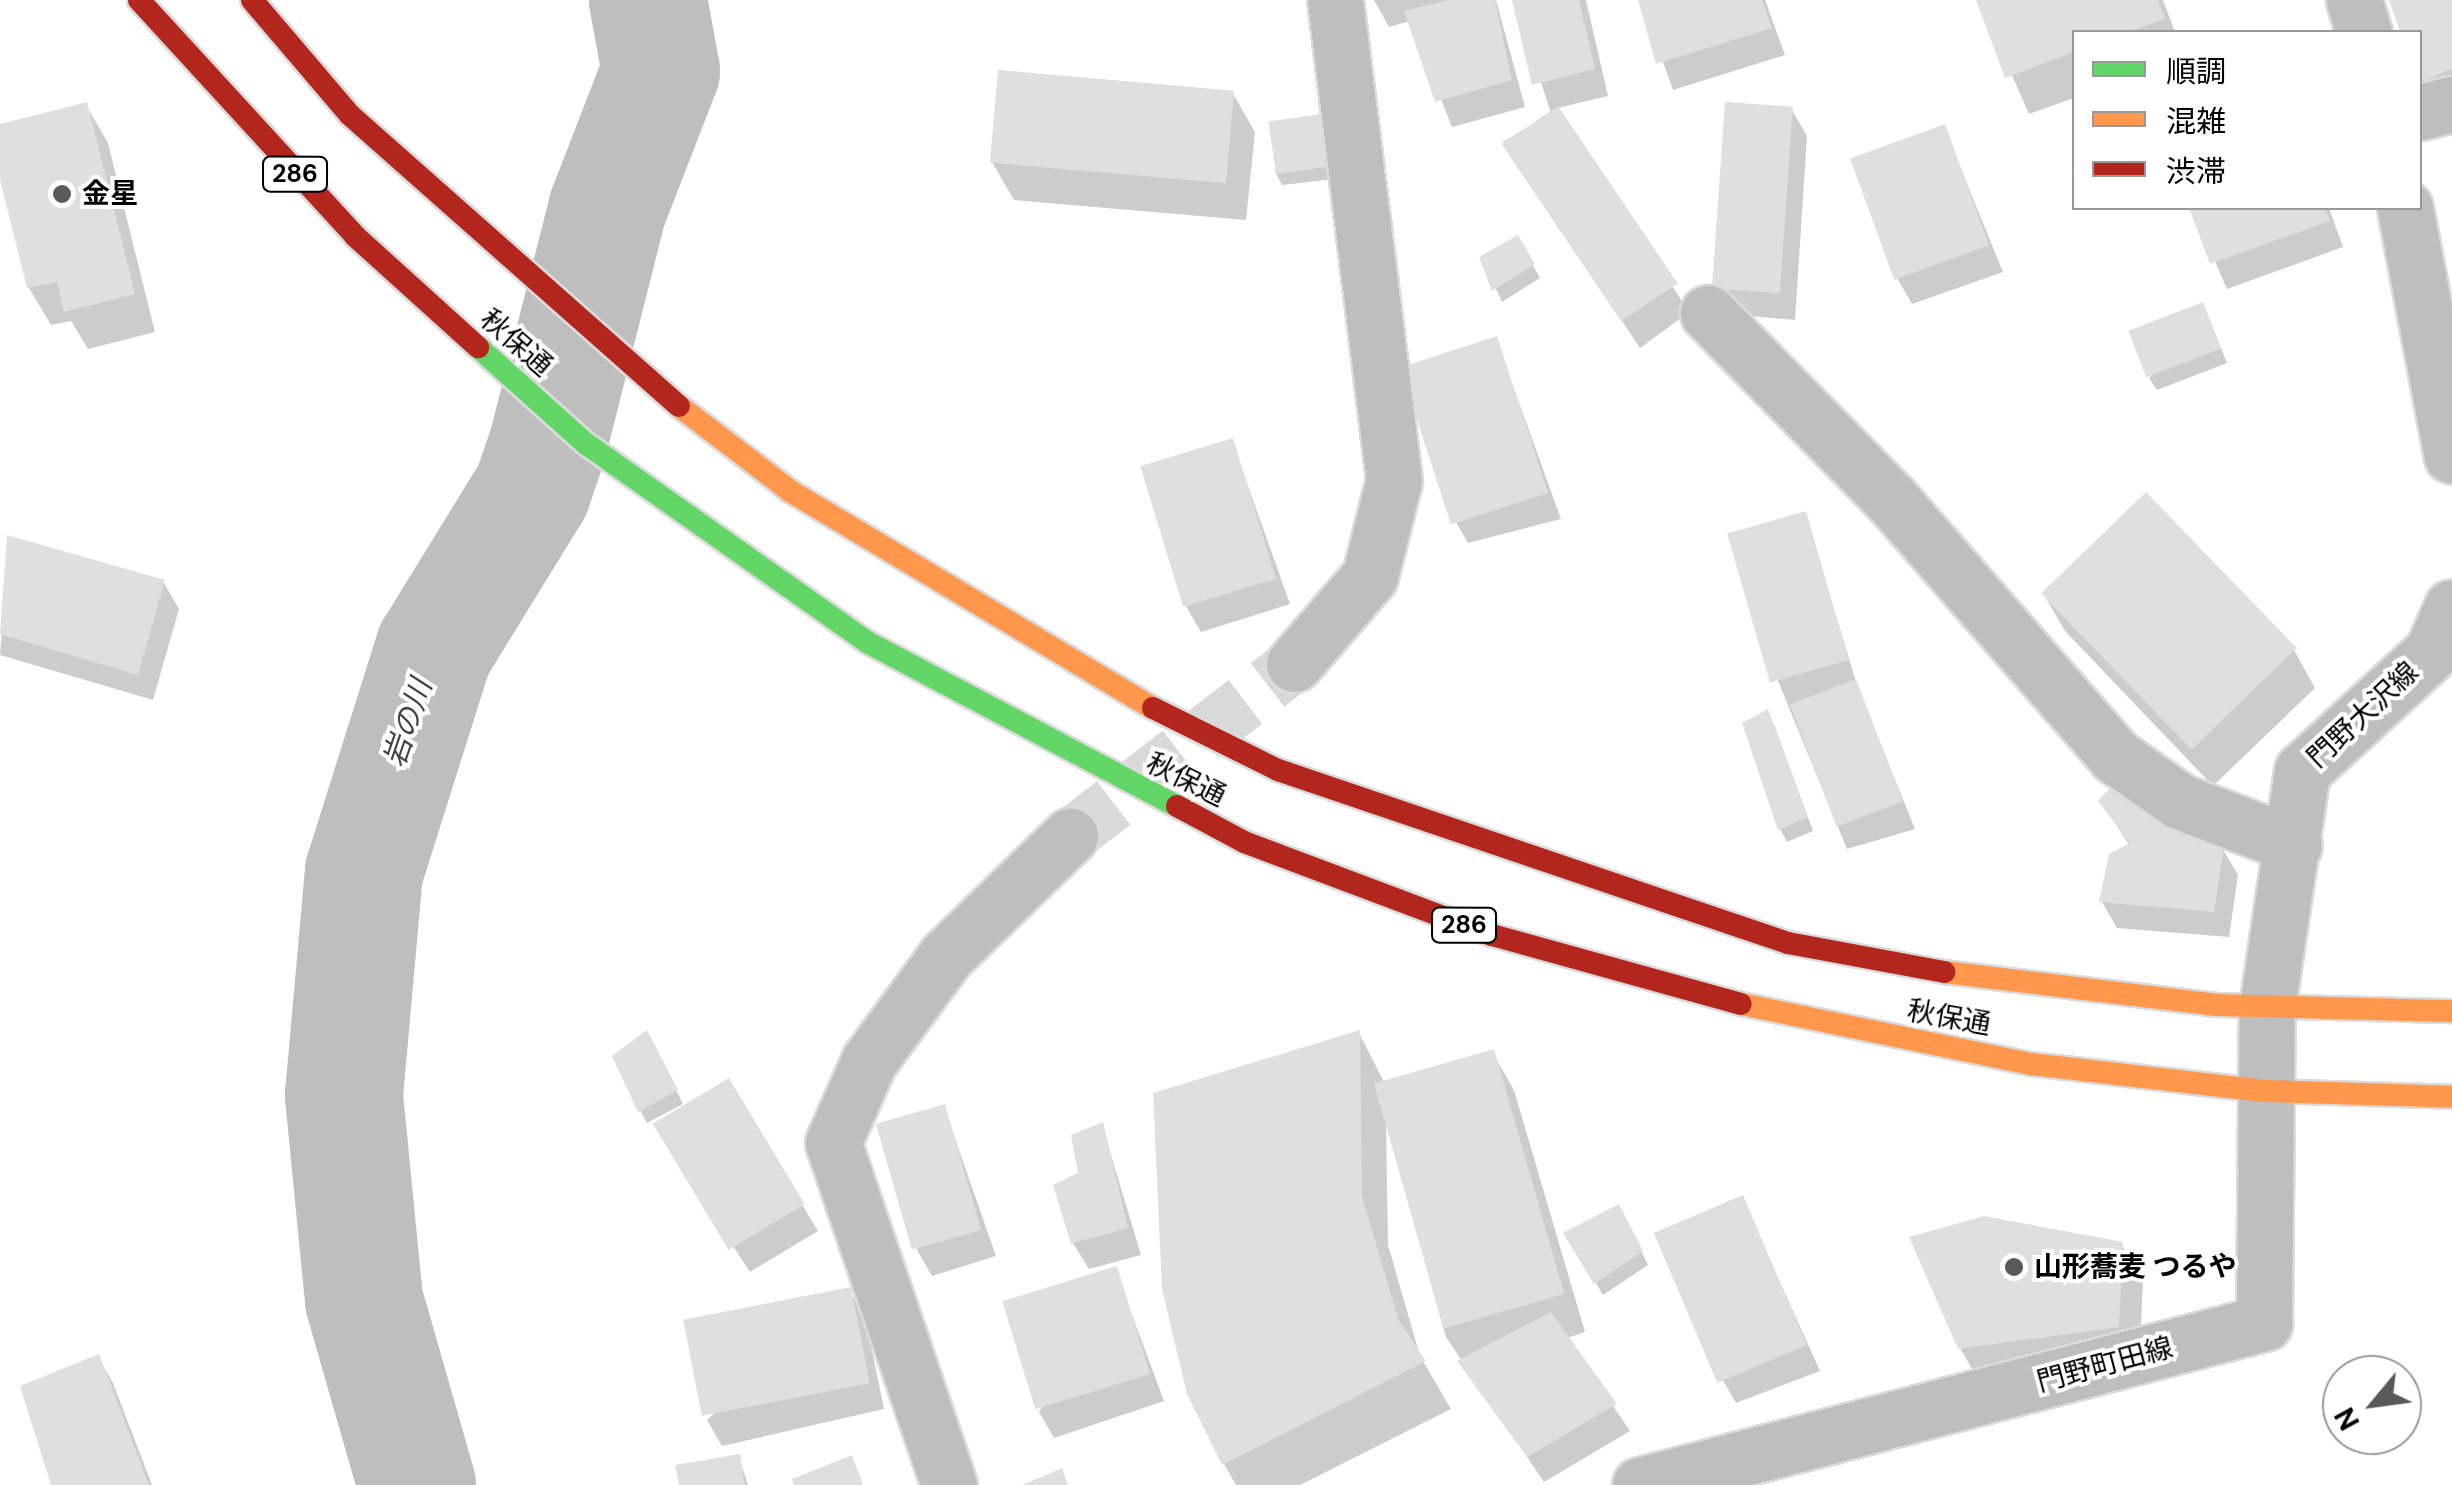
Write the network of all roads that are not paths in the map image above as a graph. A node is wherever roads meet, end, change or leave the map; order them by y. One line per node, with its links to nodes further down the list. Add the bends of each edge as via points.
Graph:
1 (139, 0): 17 (highway, 秋保通 / 286, via 276,155 463,337 585,443 868,642 1244,842 1492,935 1816,1025 2031,1064)
2 (252, 0): 15 (highway, 秋保通, via 350,115 626,366 790,490 957,598 1278,770 1788,943 2011,984)
3 (1335, 0): 12 (street, via 1394,480 1370,576)
4 (2354, 0): 5 (street)
5 (2363, 30)
6 (2452, 104): 7 (street)
7 (2422, 112)
8 (2405, 210): 10 (street)
9 (1708, 313): 14 (street, via 1890,500 2115,756 2179,801)
10 (2452, 456)
11 (2452, 607): 14 (street, 門野大沢線, via 2432,652 2302,771)
12 (1294, 664)
13 (1070, 836): 19 (street, via 946,956 869,1061 832,1142)
14 (2294, 845): 15 (street, 門野大沢線)
15 (2266, 1008): 16 (highway, 秋保通); 17 (street, 門野町田線)
16 (2452, 1011)
17 (2266, 1092): 18 (highway, 秋保通 / 286); 20 (street, 門野町田線, via 2264,1323)
18 (2452, 1097)
19 (949, 1485)
20 (1640, 1485)

